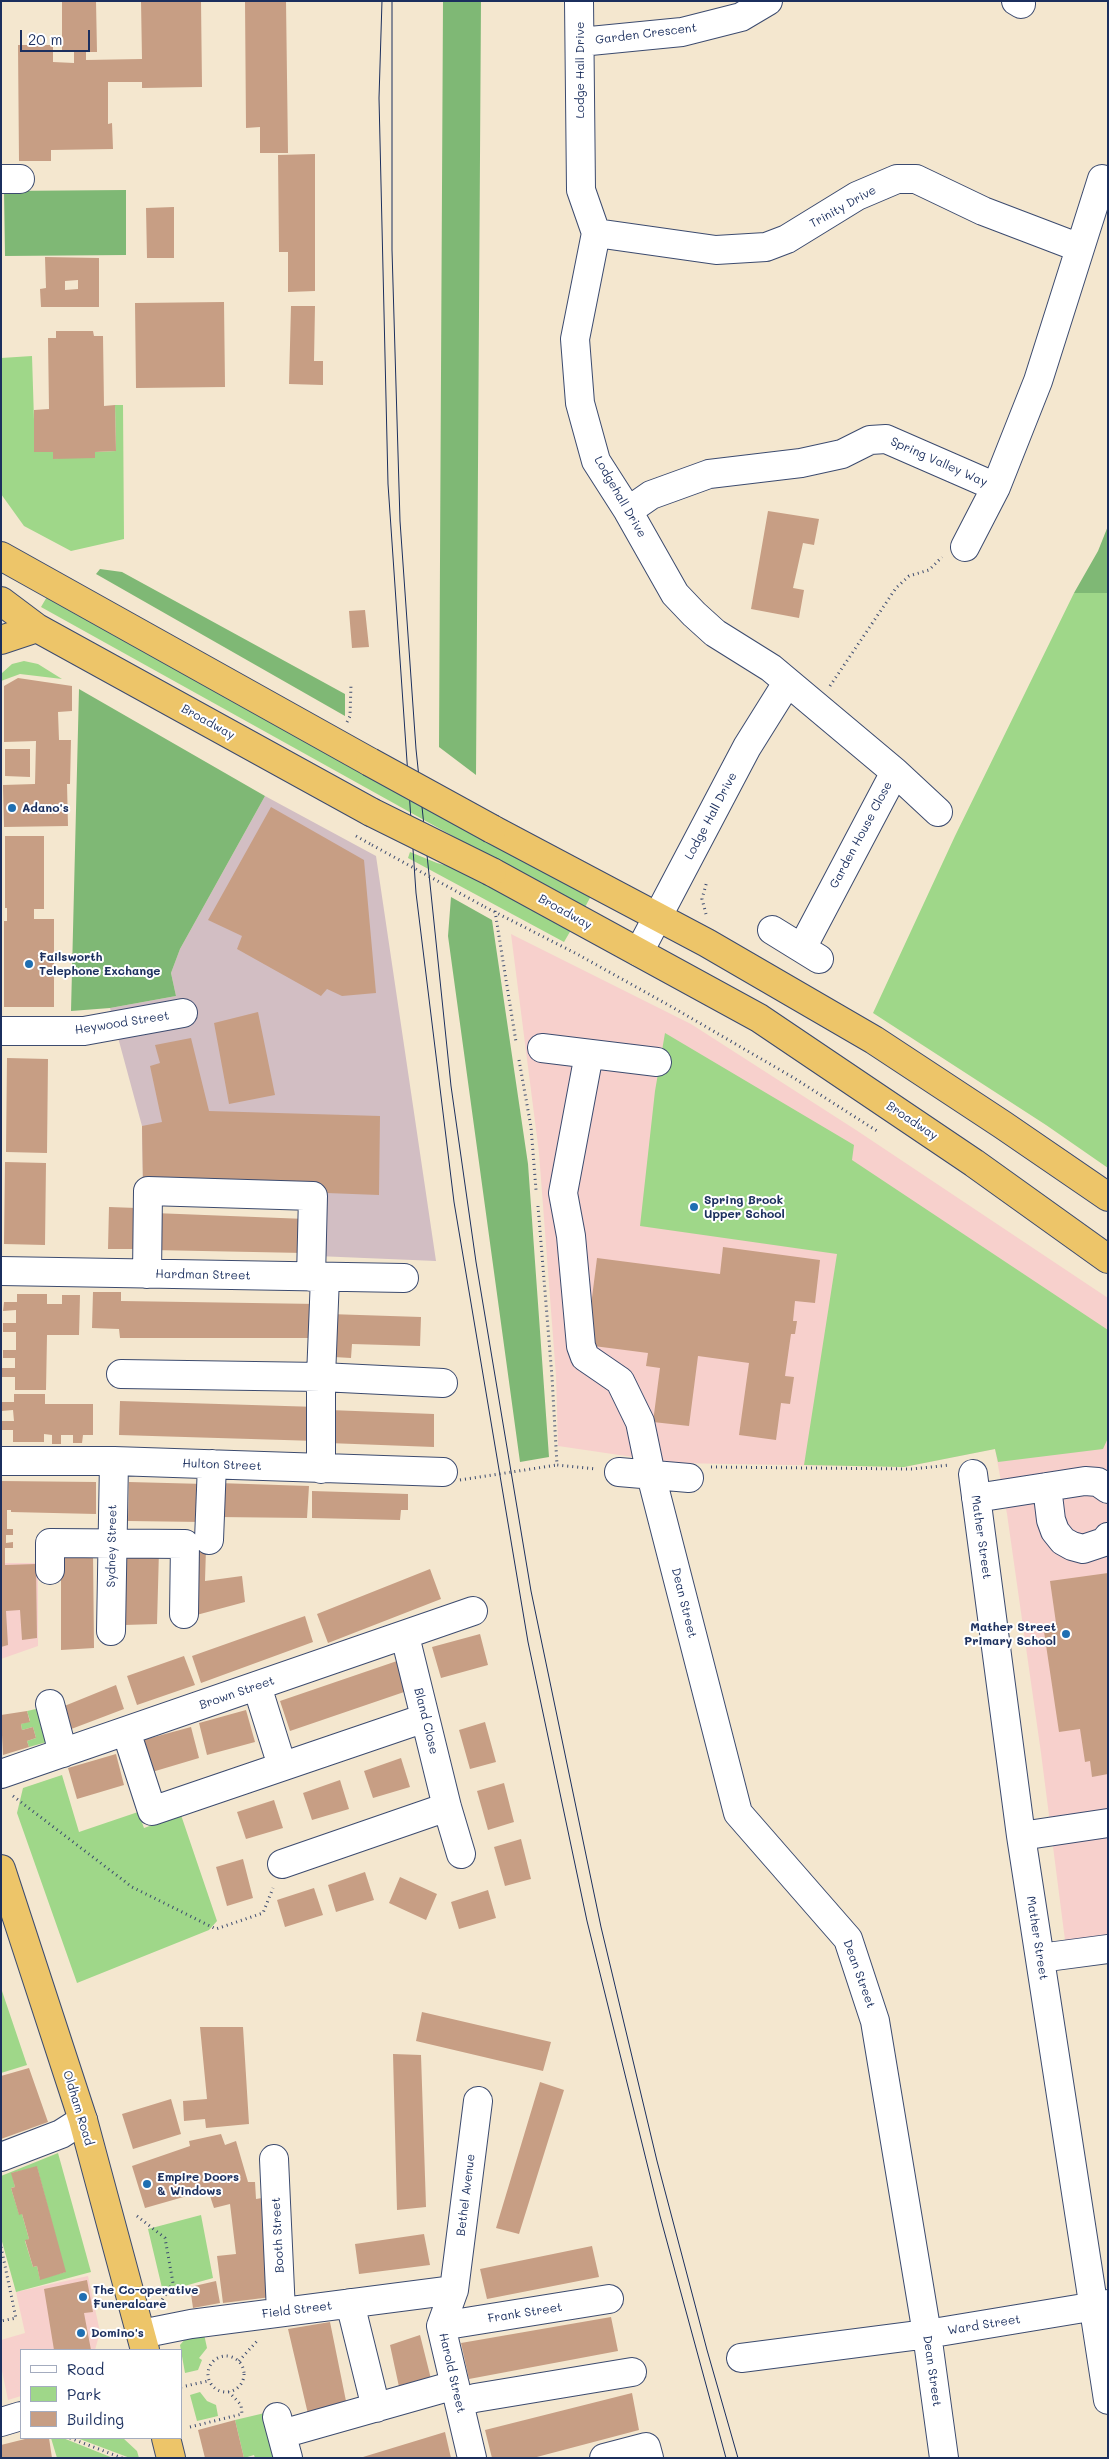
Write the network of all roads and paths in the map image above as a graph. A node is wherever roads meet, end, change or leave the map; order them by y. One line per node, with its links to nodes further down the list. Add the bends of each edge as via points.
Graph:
1 (579, 1): 3 (street, Lodge Hall Drive)
2 (768, 1): 3 (street, Garden Crescent, via 742,16 682,32)
3 (580, 42): 4 (street, Lodge Hall Drive)
4 (580, 139): 6 (street, Lodgehall Drive, via 582,190)
5 (1102, 179): 7 (street, Spring Valley Way)
6 (596, 233): 7 (street, Trinity Drive, via 716,250 766,247 786,240 857,196 897,180 916,179 983,210); 9 (street, Lodgehall Drive, via 575,340 580,403 596,461)
7 (1080, 248): 8 (street, Spring Valley Way, via 1038,381)
8 (996, 487): 9 (street, Spring Valley Way, via 886,439 870,440 842,454 801,463 710,474 651,495); 10 (street)
9 (628, 511): 15 (street, Lodgehall Drive, via 675,594 723,638 771,668)
10 (956, 548): 17 (path, via 929,570 903,580 896,588 824,694)
11 (1, 556): 23 (highway, bridge)
12 (1, 601): 13 (highway, Broadway)
13 (37, 628): 14 (highway); 25 (highway, Broadway, bridge, via 371,812 492,872)
14 (1, 640)
15 (787, 683): 17 (street, Lodgehall Drive); 23 (street, Lodge Hall Drive, via 747,747)
16 (351, 684): 18 (path, via 350,716)
17 (822, 711): 19 (street, Garden House Close)
18 (344, 726)
19 (895, 772): 20 (street); 24 (street, Garden House Close, via 810,953)
20 (938, 812)
21 (372, 844): 22 (path, bridge)
22 (494, 911): 28 (path); 31 (path, via 672,1006)
23 (658, 918): 25 (street, Lodge Hall Drive); 33 (highway, via 874,1040)
24 (772, 930)
25 (639, 952): 35 (highway, Broadway, via 759,1018 974,1163)
26 (183, 1013): 27 (street, Heywood Street, via 84,1031)
27 (1, 1031)
28 (526, 1048): 29 (street); 32 (path)
29 (589, 1054): 30 (street); 50 (street, Dean Street, via 563,1193 571,1236 582,1346 585,1357 620,1381 640,1422)
30 (657, 1062)
31 (886, 1137)
32 (536, 1194)
33 (1108, 1197)
34 (537, 1204): 46 (path)
35 (1108, 1259)
36 (1, 1271): 37 (street, Hardman Street)
37 (148, 1274): 38 (street, Hardman Street); 38 (street, via 148,1190 313,1196)
38 (318, 1277): 39 (street, Hardman Street); 41 (street)
39 (404, 1278)
40 (121, 1374): 41 (street)
41 (321, 1378): 42 (street); 47 (street)
42 (443, 1383)
43 (1, 1461): 44 (street, Hulton Street)
44 (114, 1461): 45 (street, Hulton Street); 57 (street, Sydney Street)
45 (212, 1464): 47 (street, Hulton Street); 56 (street)
46 (556, 1465): 48 (path); 51 (path, bridge)
47 (321, 1469): 51 (street, Hulton Street)
48 (619, 1472): 50 (street)
49 (699, 1472): 50 (street); 52 (path, via 912,1469 954,1464)
50 (651, 1475): 93 (street, Dean Street, via 738,1813 848,1939 875,2021)
51 (451, 1476)
52 (974, 1486): 53 (street); 72 (street, Mather Street)
53 (1047, 1487): 54 (street, via 1085,1481 1098,1482); 55 (street, via 1051,1520 1063,1541 1083,1549 1104,1542)
54 (1108, 1489)
55 (1108, 1537)
56 (209, 1540)
57 (112, 1543): 58 (street, via 50,1543); 60 (street, via 185,1544); 61 (street, Sydney Street)
58 (50, 1570)
59 (473, 1611): 62 (street, Brown Street)
60 (184, 1614)
61 (111, 1631)
62 (405, 1636): 63 (street, Brown Street); 65 (street, Bland Close)
63 (257, 1686): 66 (street, Brown Street); 68 (street)
64 (50, 1704): 67 (street)
65 (425, 1718): 68 (street); 70 (street, Bland Close)
66 (126, 1731): 67 (street, Brown Street); 68 (street, via 152,1812)
67 (63, 1753): 69 (street, Brown Street)
68 (282, 1766)
69 (6, 1784): 74 (path, via 132,1887 216,1929 263,1913)
70 (447, 1807): 73 (street, Bland Close); 74 (street)
71 (1108, 1823): 72 (street)
72 (1021, 1836): 77 (street, Mather Street)
73 (461, 1854)
74 (282, 1864)
75 (1, 1869): 79 (highway, Oldham Road)
76 (1108, 1949): 77 (street)
77 (1040, 1958): 89 (street, Mather Street)
78 (478, 2101): 85 (street, Bethel Avenue)
79 (83, 2120): 80 (street, via 61,2134); 94 (highway, Oldham Road)
80 (1, 2157)
81 (274, 2158): 90 (street, Booth Street)
82 (137, 2216): 87 (path, via 165,2238 173,2283)
83 (1, 2247): 84 (path)
84 (2, 2254): 91 (path, via 16,2318)
85 (454, 2290): 88 (street, Field Street); 92 (street, Harold Street)
86 (609, 2298): 92 (street, Frank Street)
87 (160, 2303)
88 (350, 2303): 90 (street, Field Street); 102 (street)
89 (1100, 2306): 93 (street, Ward Street); 101 (street, Mather Street)
90 (281, 2312): 94 (street, Field Street, via 191,2324)
91 (1, 2321)
92 (441, 2326): 100 (street, Harold Street)
93 (927, 2334): 95 (street, Ward Street); 114 (street, Dean Street)
94 (143, 2342)
95 (741, 2358)
96 (632, 2372): 100 (street, via 475,2398)
97 (208, 2381): 98 (path); 99 (path, via 216,2390); 99 (path, via 208,2368 216,2358 235,2358 242,2366 244,2377 239,2387)
98 (182, 2387)
99 (229, 2392): 105 (path, via 241,2404 242,2414)
100 (457, 2394): 102 (street); 112 (street, Harold Street)
101 (1108, 2400)
102 (376, 2408): 106 (street)
103 (20, 2416): 104 (street)
104 (1, 2422)
105 (182, 2431)
106 (282, 2436)
107 (73, 2439): 110 (path)
108 (176, 2439): 111 (highway)
109 (648, 2452): 113 (street)
110 (122, 2458)
111 (171, 2458)
112 (472, 2458)
113 (604, 2458)
114 (944, 2458)

